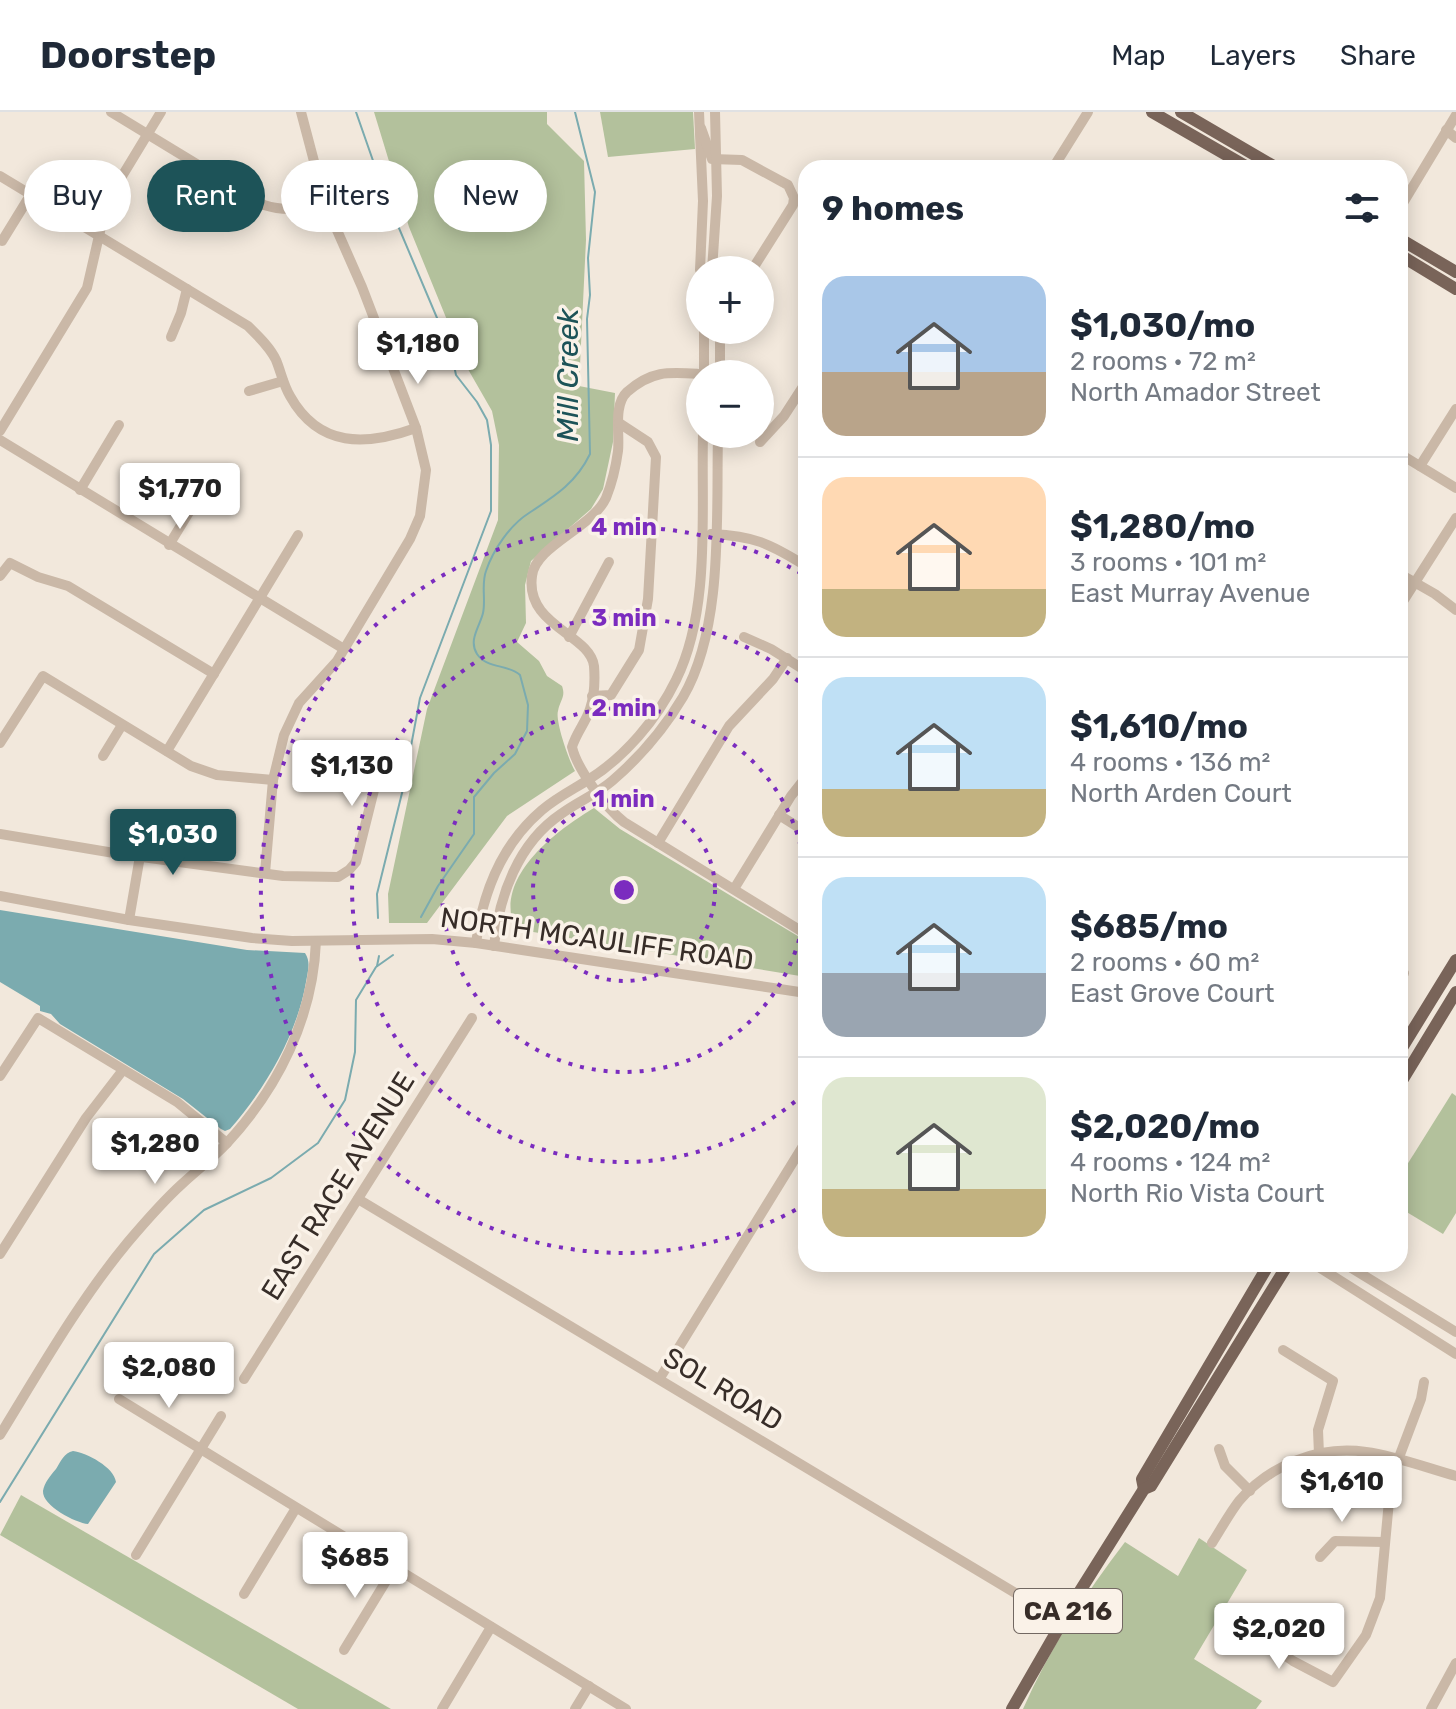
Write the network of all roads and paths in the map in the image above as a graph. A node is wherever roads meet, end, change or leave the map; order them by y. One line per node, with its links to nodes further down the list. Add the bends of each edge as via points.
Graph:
1 (111, 112): 12 (street)
2 (161, 112): 12 (street)
3 (301, 112): 14 (street)
4 (699, 112): 10 (street)
5 (715, 112): 15 (street)
6 (1088, 112): 16 (street)
7 (1152, 112): 17 (main road)
8 (1181, 112): 18 (main road)
9 (1456, 115): 11 (street)
10 (701, 128): 15 (street, via 711,158); 29 (street)
11 (1446, 130): 13 (street); 21 (street)
12 (147, 134): 23 (street, via 264,205); 26 (street, via 107,201)
13 (1456, 138)
14 (314, 160)
15 (717, 160): 30 (street); 31 (street, via 752,163 792,190 793,205)
16 (1058, 160)
17 (1235, 160)
18 (1263, 160)
19 (0, 176): 20 (street)
20 (24, 190)
21 (1408, 194)
22 (24, 205): 27 (street)
23 (281, 210)
24 (95, 232): 26 (street)
25 (338, 232): 47 (street)
26 (100, 235): 36 (street); 48 (street, via 87,288)
27 (2, 241)
28 (1408, 244): 33 (main road)
29 (701, 256)
30 (713, 256)
31 (761, 256)
32 (1408, 260): 34 (main road)
33 (1456, 272)
34 (1432, 274): 35 (main road); 37 (main road)
35 (1456, 280)
36 (187, 289): 38 (street); 40 (street, via 248,326 275,358)
37 (1456, 289)
38 (171, 337)
39 (686, 373): 44 (street, via 661,372 626,392)
40 (283, 381): 41 (street); 47 (street, via 298,410 316,427 340,437 363,442)
41 (249, 391)
42 (798, 394): 46 (street)
43 (1456, 409): 53 (street)
44 (619, 423): 70 (street, via 618,451 605,499 593,516 545,554 531,575 544,616); 76 (street, via 648,442 656,457 648,599 639,650 611,695)
45 (119, 425): 56 (street)
46 (774, 427)
47 (416, 428): 72 (street, via 426,470 420,516)
48 (0, 431)
49 (0, 440): 56 (street)
50 (703, 448): 58 (street)
51 (718, 448): 59 (street)
52 (1408, 459): 53 (street)
53 (1420, 466): 55 (street)
54 (208, 481): 61 (street)
55 (1456, 488)
56 (80, 490): 61 (street)
57 (1456, 518): 66 (street)
58 (701, 533): 59 (street); 82 (street, via 696,617 675,681 636,740)
59 (715, 534): 62 (street, via 760,540); 85 (street, via 708,628 693,677 654,738)
60 (298, 535): 68 (street)
61 (169, 545): 68 (street)
62 (798, 561)
63 (609, 562): 70 (street)
64 (0, 576): 75 (street, via 10,563 68,586)
65 (1408, 579): 66 (street)
66 (1414, 583): 67 (street); 69 (street)
67 (1408, 593)
68 (260, 598): 72 (street); 75 (street)
69 (1456, 610)
70 (569, 637): 76 (street, via 593,661)
71 (744, 637): 73 (street)
72 (344, 649): 83 (street, via 294,712)
73 (787, 658): 74 (street); 89 (street, via 729,726)
74 (798, 666)
75 (214, 674): 79 (street)
76 (592, 696): 82 (street, via 572,747)
77 (122, 725): 78 (street, via 43,676); 79 (street); 81 (street)
78 (0, 743)
79 (167, 751): 83 (street, via 217,775)
80 (379, 752): 91 (street, via 356,862 342,875)
81 (103, 756)
82 (590, 779): 85 (street); 97 (street, via 541,811 512,842 482,906)
83 (273, 780): 91 (street)
84 (798, 788): 86 (street)
85 (598, 791): 89 (street, via 615,814); 98 (street, via 558,816 523,855 505,890)
86 (779, 815): 87 (street); 92 (street)
87 (798, 827)
88 (0, 834): 90 (street)
89 (658, 843): 92 (street)
90 (140, 856): 91 (street); 94 (street)
91 (265, 873)
92 (734, 889): 95 (street)
93 (0, 896): 94 (street, NORTH MCAULIFF ROAD)
94 (129, 920): 96 (street, NORTH MCAULIFF ROAD, via 252,938)
95 (798, 929)
96 (316, 941): 97 (street, NORTH MCAULIFF ROAD); 108 (street, via 311,995 292,1046)
97 (476, 943): 98 (street, NORTH MCAULIFF ROAD)
98 (494, 946): 100 (street, NORTH MCAULIFF ROAD)
99 (1456, 960): 103 (main road)
100 (798, 992)
101 (1456, 992): 106 (main road)
102 (472, 1018): 110 (street, EAST RACE AVENUE)
103 (1408, 1038)
104 (5, 1058): 105 (street, via 38,1018); 107 (street)
105 (123, 1070): 108 (street, via 194,1114); 111 (street, via 86,1118)
106 (1408, 1071)
107 (0, 1076)
108 (227, 1143): 124 (street, via 166,1199 111,1263)
109 (798, 1154): 119 (street)
110 (358, 1199): 119 (street, SOL ROAD); 120 (street, EAST RACE AVENUE)
111 (0, 1254)
112 (1264, 1272): 131 (main road, CA 216, via 1142,1479)
113 (1283, 1272): 131 (main road, CA 216, via 1151,1486)
114 (1327, 1272): 118 (street)
115 (1358, 1272): 116 (street)
116 (1456, 1332)
117 (1283, 1350): 128 (street, via 1333,1381 1318,1430)
118 (1456, 1354)
119 (660, 1378): 140 (street, SOL ROAD)
120 (244, 1379)
121 (1424, 1382): 129 (street)
122 (119, 1399): 126 (street)
123 (221, 1416): 126 (street)
124 (3, 1422): 125 (street)
125 (0, 1435)
126 (200, 1449): 133 (street); 136 (street)
127 (1219, 1449): 132 (street, via 1225,1466)
128 (1319, 1454): 129 (street, via 1363,1451); 132 (street, via 1281,1468)
129 (1398, 1460): 130 (street); 134 (street)
130 (1456, 1476)
131 (1144, 1489): 140 (main road, CA 216)
132 (1250, 1491): 135 (street)
133 (296, 1508): 138 (street); 139 (street)
134 (1384, 1542): 137 (street, via 1335,1541); 142 (street, via 1383,1584 1374,1618 1333,1682)
135 (1212, 1543)
136 (136, 1555)
137 (1320, 1557)
138 (394, 1568): 141 (street); 143 (street)
139 (244, 1594)
140 (1062, 1621): 149 (main road, CA 216)
141 (491, 1627): 145 (street); 146 (street)
142 (1244, 1627)
143 (344, 1650)
144 (1456, 1663): 150 (street)
145 (589, 1686): 147 (street); 148 (street)
146 (442, 1709)
147 (575, 1709)
148 (626, 1709)
149 (1012, 1709)
150 (1431, 1709)

